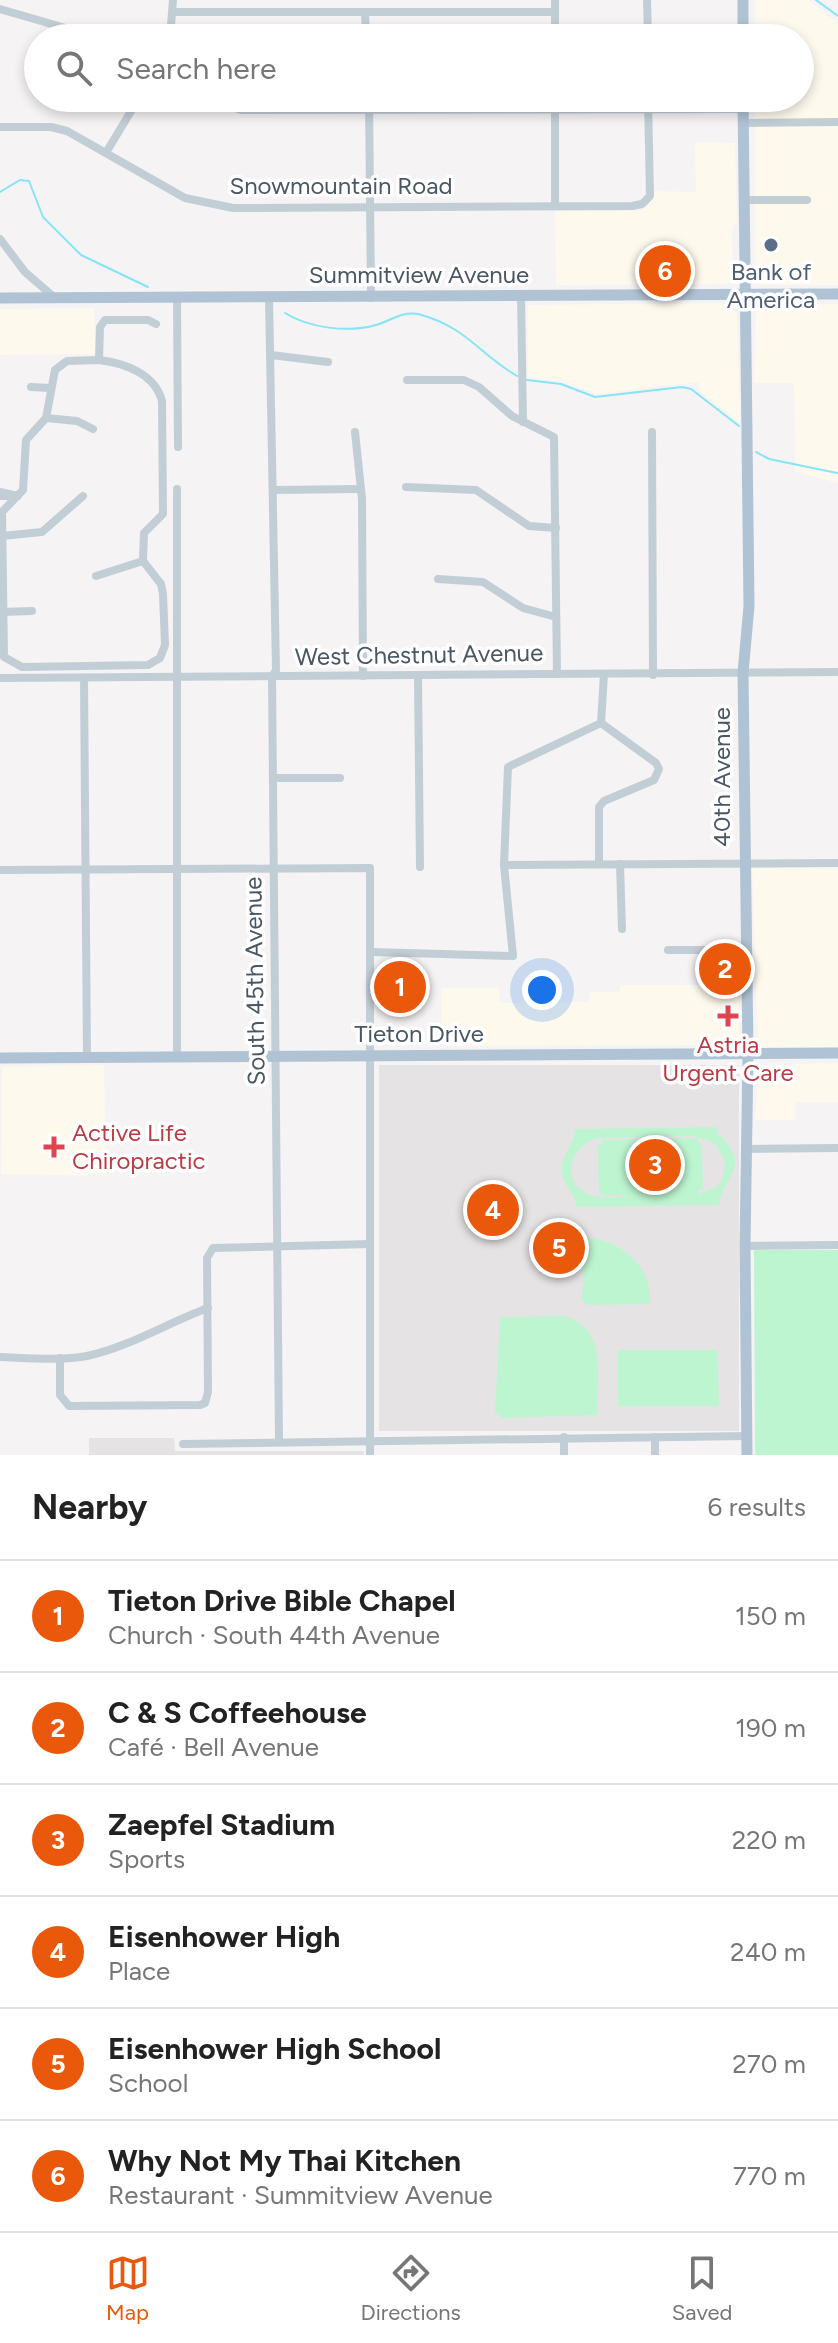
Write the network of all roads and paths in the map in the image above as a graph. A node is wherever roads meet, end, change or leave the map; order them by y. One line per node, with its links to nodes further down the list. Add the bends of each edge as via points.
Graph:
1 (173, 0): 6 (street)
2 (555, 0): 7 (street)
3 (647, 0): 13 (street)
4 (743, 0): 14 (main road)
5 (0, 9): 9 (street)
6 (173, 12): 8 (street); 10 (street)
7 (555, 12): 8 (street); 12 (street)
8 (365, 13): 11 (street)
9 (52, 24)
10 (172, 24)
11 (365, 24)
12 (555, 24)
13 (648, 24)
14 (743, 24)
15 (131, 112): 23 (street)
16 (369, 112): 26 (street)
17 (555, 112): 27 (street)
18 (648, 112): 27 (street, Snowmountain Road, via 650,196 644,203)
19 (743, 112): 21 (main road, 40th Avenue)
20 (838, 122): 21 (street)
21 (743, 123): 24 (main road, 40th Avenue)
22 (0, 127): 23 (street, Snowmountain Road, via 51,127)
23 (107, 151): 26 (street, Snowmountain Road, via 201,204)
24 (745, 200): 25 (street); 31 (main road, 40th Avenue)
25 (807, 200)
26 (370, 206): 27 (street, Snowmountain Road); 34 (street)
27 (555, 206)
28 (0, 239): 35 (street, via 25,272)
29 (838, 294): 31 (main road, Summitview Avenue)
30 (521, 296): 31 (main road, Summitview Avenue); 34 (main road, Summitview Avenue); 45 (street)
31 (745, 296): 68 (main road, 40th Avenue, via 749,606)
32 (0, 298): 35 (main road, Summitview Avenue)
33 (269, 298): 34 (main road, Summitview Avenue); 36 (main road, Summitview Avenue); 38 (street, South 45th Avenue)
34 (371, 298)
35 (56, 299): 36 (main road, Summitview Avenue)
36 (177, 299): 48 (street)
37 (156, 324): 39 (street, via 105,320)
38 (271, 355): 40 (street); 55 (street, South 45th Avenue)
39 (99, 360): 43 (street, via 61,363); 47 (street, via 117,362 152,382 162,401)
40 (328, 362)
41 (407, 380): 45 (street, via 464,380)
42 (31, 387): 43 (street)
43 (50, 388): 44 (street)
44 (46, 418): 46 (street, via 77,421); 57 (street, via 26,440 25,486)
45 (523, 422): 59 (street, via 557,442)
46 (93, 429)
47 (164, 431): 48 (street); 61 (street, via 163,514 144,533)
48 (177, 431): 51 (street)
49 (355, 432): 54 (street)
50 (652, 432): 71 (street)
51 (178, 447)
52 (406, 487): 59 (street, via 476,490 529,526)
53 (177, 489): 72 (street)
54 (359, 489): 55 (street); 73 (street)
55 (274, 490): 75 (street, South 45th Avenue)
56 (0, 494): 57 (street)
57 (18, 496): 60 (street, via 3,510)
58 (83, 496): 60 (street, via 42,532)
59 (556, 528): 66 (street)
60 (2, 536): 65 (street)
61 (143, 561): 62 (street); 65 (street, via 163,594 165,645 160,658 148,665 13,664 4,657)
62 (96, 576)
63 (438, 579): 66 (street, via 483,582 523,608)
64 (32, 611): 65 (street)
65 (2, 612)
66 (556, 617): 69 (street)
67 (838, 672): 68 (street, West Chestnut Avenue)
68 (743, 673): 71 (street, West Chestnut Avenue); 84 (main road, 40th Avenue)
69 (557, 674): 70 (street, West Chestnut Avenue); 74 (street, West Chestnut Avenue)
70 (604, 674): 71 (street, West Chestnut Avenue); 78 (street)
71 (653, 675)
72 (177, 676): 75 (street, West Chestnut Avenue); 77 (street, West Chestnut Avenue); 86 (street)
73 (363, 676): 74 (street, West Chestnut Avenue); 75 (street, West Chestnut Avenue)
74 (418, 676): 87 (street)
75 (272, 677): 79 (street, South 45th Avenue)
76 (0, 678): 77 (street, West Chestnut Avenue)
77 (84, 678): 89 (street)
78 (601, 723): 82 (street, via 659,769 654,780 599,807); 85 (street, via 508,767)
79 (274, 778): 80 (street); 88 (street, South 45th Avenue)
80 (340, 778)
81 (838, 863): 84 (street)
82 (599, 864): 83 (street); 85 (street)
83 (620, 864): 84 (street); 91 (street)
84 (744, 864): 93 (main road, 40th Avenue)
85 (504, 865): 94 (street, via 513,956)
86 (176, 867): 88 (street); 89 (street); 99 (street)
87 (420, 867)
88 (274, 868): 94 (street, via 370,868); 100 (street, South 45th Avenue)
89 (86, 869): 90 (street); 98 (street)
90 (0, 870)
91 (622, 929)
92 (668, 950): 93 (street)
93 (746, 950): 96 (main road, 40th Avenue)
94 (372, 952): 97 (street)
95 (838, 1053): 96 (main road, Tieton Drive)
96 (748, 1054): 97 (main road, Tieton Drive); 103 (main road, 40th Avenue)
97 (371, 1056): 100 (main road, Tieton Drive); 105 (street)
98 (87, 1057): 99 (main road, Tieton Drive); 101 (main road, Tieton Drive)
99 (177, 1057): 100 (main road, Tieton Drive)
100 (277, 1057): 104 (street, South 45th Avenue)
101 (0, 1058)
102 (838, 1148): 103 (street)
103 (746, 1149): 107 (main road, 40th Avenue)
104 (276, 1244): 105 (street); 108 (street, via 222,1245 210,1252); 115 (street, South 45th Avenue)
105 (370, 1244): 114 (street)
106 (838, 1245): 107 (street)
107 (745, 1246): 111 (main road, 40th Avenue)
108 (208, 1308): 110 (street, via 135,1341); 110 (street, via 205,1403 69,1406 60,1395)
109 (0, 1357): 110 (street)
110 (60, 1358)
111 (747, 1436): 113 (street); 120 (main road, 40th Avenue)
112 (564, 1437): 113 (street); 114 (street); 118 (street)
113 (655, 1437): 119 (street)
114 (370, 1440): 115 (street); 117 (street)
115 (279, 1441): 116 (street)
116 (183, 1444)
117 (370, 1455)
118 (564, 1455)
119 (655, 1455)
120 (747, 1455)

